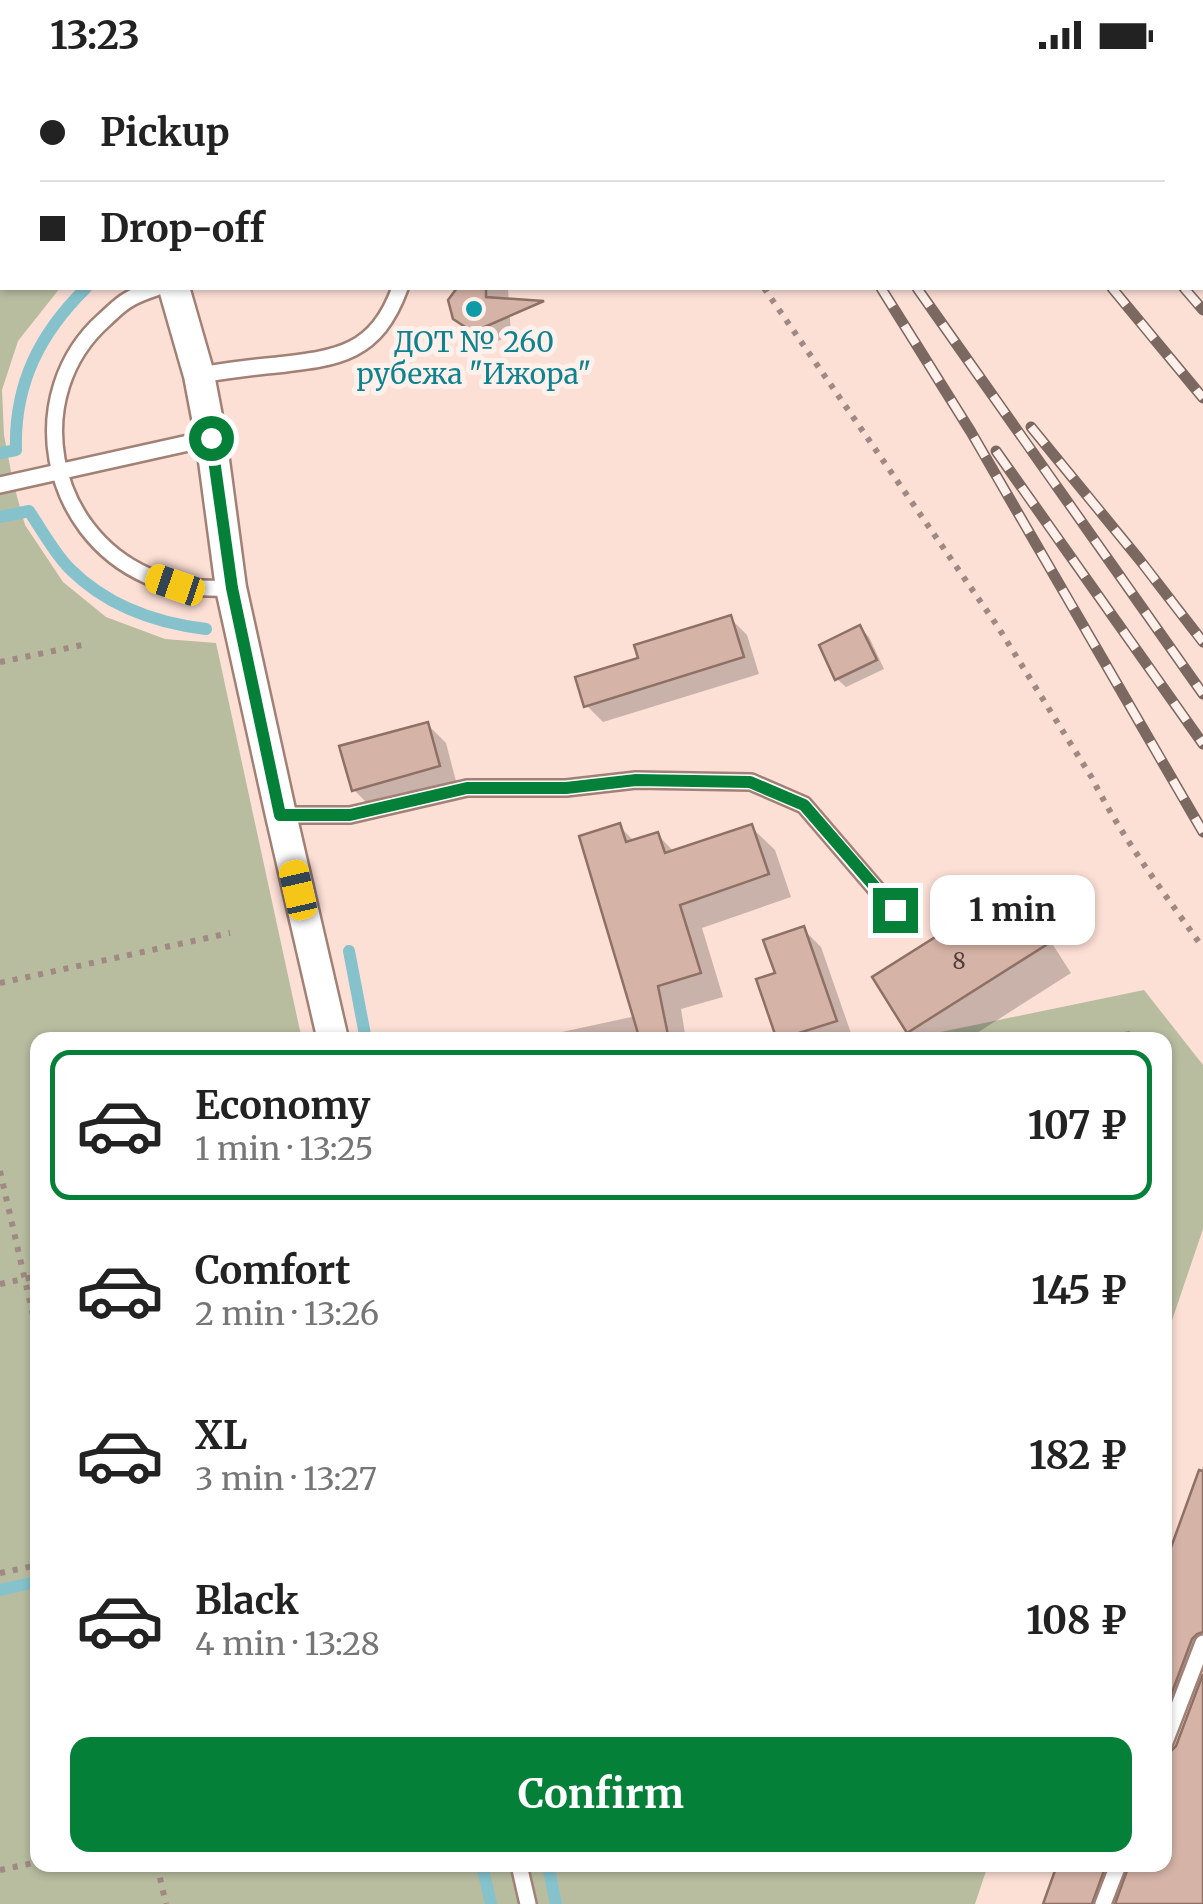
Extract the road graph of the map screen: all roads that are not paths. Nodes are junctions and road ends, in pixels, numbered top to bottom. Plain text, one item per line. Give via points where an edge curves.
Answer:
1 (151, 290) edge
2 (175, 290) edge
3 (399, 290) edge
4 (199, 375) junction
5 (211, 438) junction
6 (58, 472) junction
7 (0, 485) edge
8 (232, 588) junction
9 (280, 815) junction
10 (895, 910) dead end
11 (331, 1032) edge
12 (1203, 1644) edge
13 (1172, 1724) edge
14 (521, 1872) edge
15 (1115, 1872) edge
16 (528, 1904) edge
17 (1103, 1904) edge

1 - 6 lane via 126,300 90,333 64,375 54,423
2 - 4 street
3 - 4 lane via 381,326 353,350 319,361
4 - 5 street
5 - 6 lane
5 - 8 street
6 - 7 lane
6 - 8 lane via 82,523 123,562 175,585
8 - 9 street
9 - 10 lane via 350,815 467,788 750,782 804,805
9 - 11 street
12 - 13 lane
14 - 16 lane
15 - 17 lane

